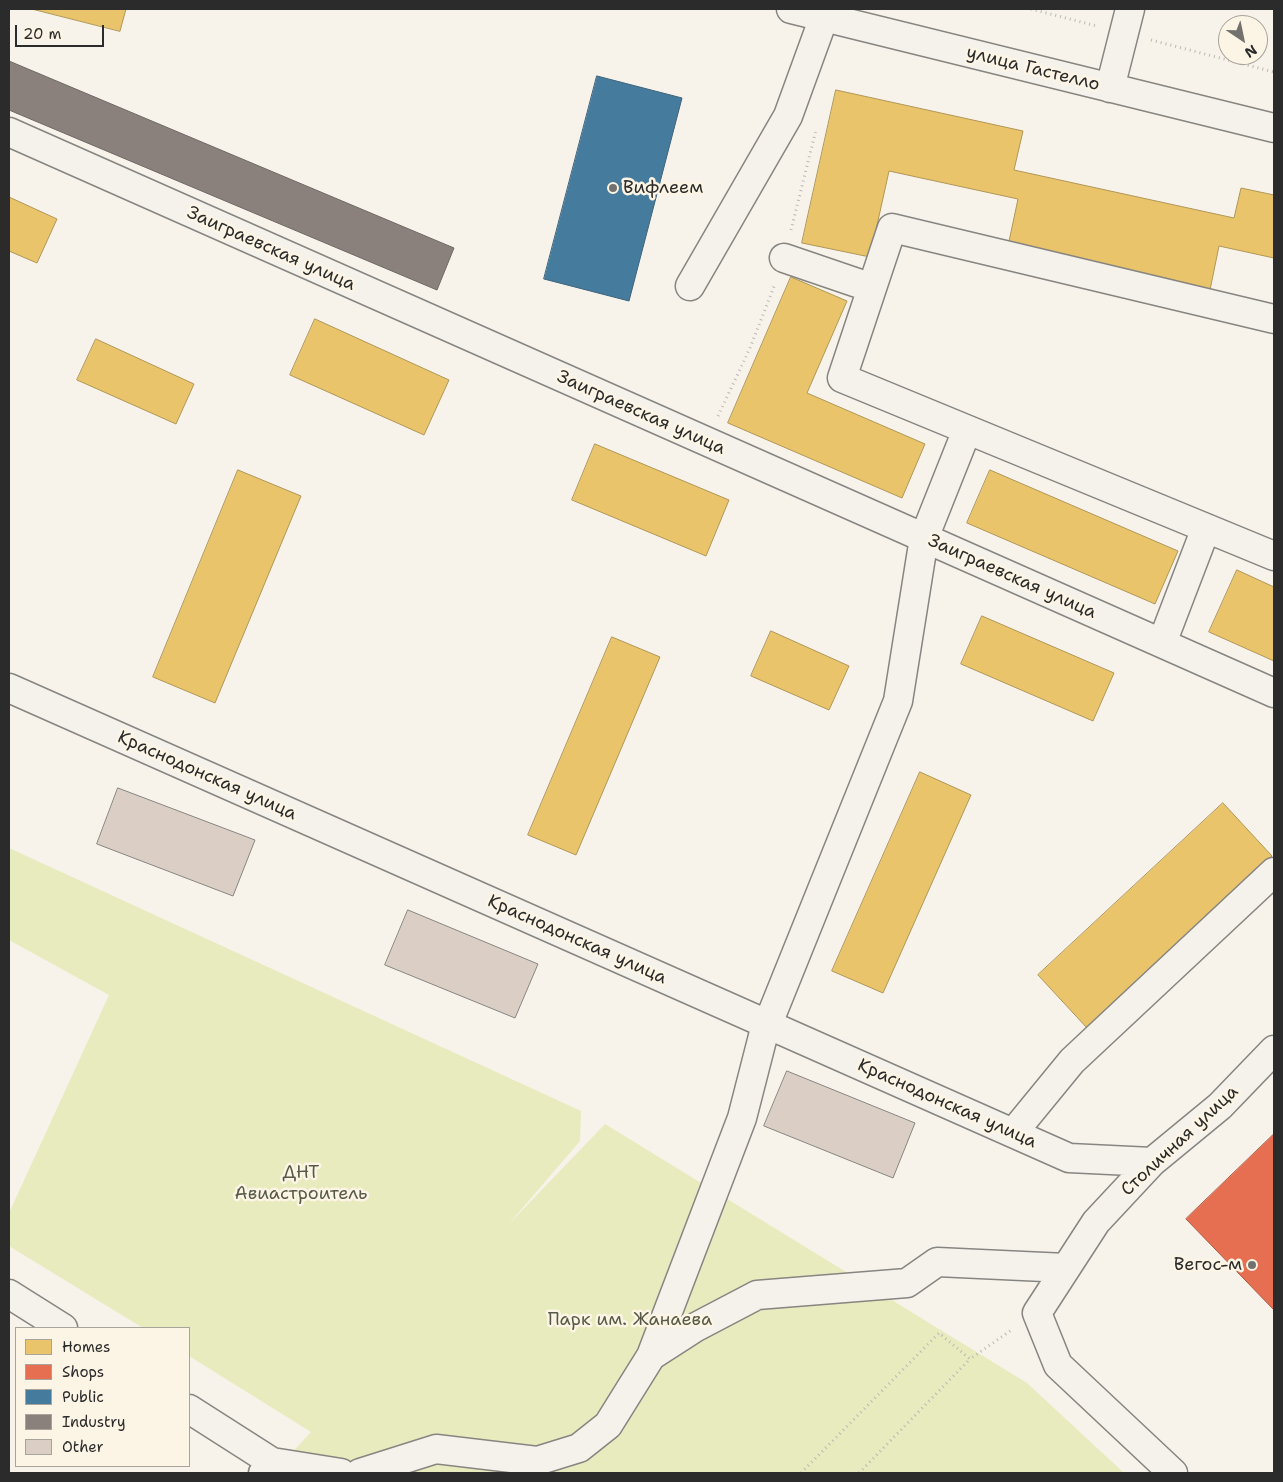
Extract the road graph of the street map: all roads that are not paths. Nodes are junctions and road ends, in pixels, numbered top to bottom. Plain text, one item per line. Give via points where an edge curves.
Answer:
1 (1130, 9) edge
2 (810, 12) edge
3 (1110, 88) junction
4 (1274, 128) edge
5 (9, 132) edge
6 (784, 258) road end
7 (690, 286) dead end
8 (872, 288) junction
9 (1274, 319) edge
10 (967, 430) junction
11 (1206, 528) junction
12 (924, 538) junction
13 (1274, 556) edge
14 (1162, 643) junction
15 (9, 688) edge
16 (1274, 693) edge
17 (1274, 872) edge
18 (768, 1025) junction
19 (1274, 1050) edge
20 (1013, 1133) junction
21 (1152, 1162) junction
22 (1066, 1268) junction
23 (9, 1294) edge
24 (61, 1327) edge
25 (651, 1356) junction
26 (190, 1410) edge
27 (267, 1468) edge
28 (341, 1473) edge
29 (360, 1473) edge
30 (1173, 1473) edge

1 - 3 street
2 - 3 street, улица Гастелло
2 - 7 street via 788,116
3 - 4 street, улица Гастелло
5 - 12 street, Заиграевская улица
6 - 8 street
8 - 9 street via 892,228
8 - 10 street via 842,378
10 - 11 street
10 - 12 street
11 - 13 street
11 - 14 street
12 - 14 street, Заиграевская улица
12 - 18 street via 898,701
14 - 16 street, Заиграевская улица
15 - 18 street, Краснодонская улица
17 - 20 street via 1072,1061
18 - 20 street, Краснодонская улица
18 - 25 street via 762,1036 742,1118
19 - 21 street, Столичная улица via 1220,1106
20 - 21 street, Краснодонская улица via 1068,1158
21 - 22 street, Столичная улица via 1096,1222
22 - 25 street via 937,1262 907,1283 757,1295 696,1327
22 - 30 street, Столичная улица via 1037,1313 1058,1365
23 - 24 street
25 - 29 street via 608,1425 579,1448 537,1461 436,1449
26 - 27 street
27 - 28 street

